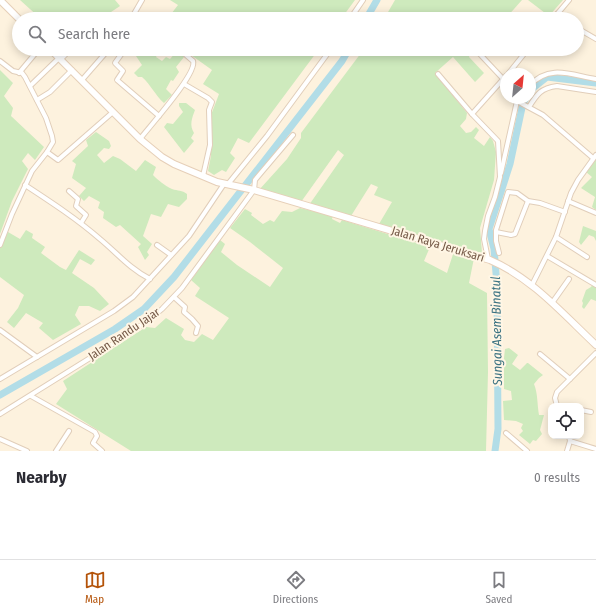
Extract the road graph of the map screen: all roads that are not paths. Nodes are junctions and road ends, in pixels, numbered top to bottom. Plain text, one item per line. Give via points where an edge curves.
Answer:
1 (0, 0) edge
2 (142, 0) edge
3 (363, 0) edge
4 (569, 0) edge
5 (12, 12) edge
6 (135, 12) edge
7 (355, 12) edge
8 (559, 12) edge
9 (584, 32) edge
10 (596, 39) edge
11 (33, 56) edge
12 (62, 56) edge
13 (103, 56) edge
14 (120, 56) edge
15 (187, 56) edge
16 (326, 56) edge
17 (482, 56) edge
18 (523, 56) edge
19 (60, 58) junction
20 (0, 61) edge
21 (514, 68) edge
22 (72, 70) junction
23 (500, 72) edge
24 (19, 73) junction
25 (438, 74) dead end
26 (596, 79) edge
27 (82, 80) junction
28 (536, 80) edge
29 (184, 84) junction
30 (500, 84) edge
31 (30, 86) junction
32 (596, 92) edge
33 (37, 100) junction
34 (517, 104) edge
35 (524, 104) edge
36 (529, 107) junction
37 (113, 112) junction
38 (472, 114) junction
39 (159, 116) junction
40 (293, 135) dead end
41 (140, 139) junction
42 (47, 152) junction
43 (595, 156) edge
44 (204, 176) junction
45 (500, 176) junction
46 (227, 184) junction
47 (25, 185) junction
48 (69, 190) dead end
49 (253, 190) junction
50 (528, 201) junction
51 (568, 201) junction
52 (565, 212) junction
53 (596, 213) edge
54 (81, 223) junction
55 (496, 232) junction
56 (556, 237) junction
57 (0, 245) edge
58 (157, 245) dead end
59 (499, 253) dead end
60 (171, 255) junction
61 (547, 256) junction
62 (587, 257) dead end
63 (489, 259) junction
64 (569, 279) dead end
65 (150, 280) junction
66 (532, 285) junction
67 (596, 285) edge
68 (175, 299) junction
69 (552, 303) junction
70 (0, 330) edge
71 (196, 333) dead end
72 (596, 345) edge
73 (540, 354) dead end
74 (596, 354) edge
75 (37, 357) junction
76 (0, 379) edge
77 (570, 379) junction
78 (31, 396) junction
79 (556, 403) edge
80 (584, 411) edge
81 (591, 412) dead end
82 (0, 414) edge
83 (69, 431) dead end
84 (506, 433) dead end
85 (0, 439) edge
86 (570, 439) edge
87 (572, 439) edge
88 (596, 449) edge
89 (27, 451) edge
90 (56, 451) edge
91 (102, 451) edge
92 (527, 451) edge
93 (567, 451) edge

1 - 5 street
2 - 6 street
3 - 7 street
4 - 8 street
9 - 10 street
11 - 24 street
12 - 19 street
13 - 27 street
14 - 39 street via 115,63 123,71 117,81
15 - 29 street via 194,62 194,66
16 - 46 street via 267,136
17 - 23 street
18 - 21 street
19 - 22 street, Jalan Raya Jeruksari
19 - 31 street
20 - 24 street via 13,72
22 - 27 street, Jalan Raya Jeruksari
22 - 33 street via 50,92
24 - 31 street via 24,75
25 - 38 street
26 - 28 street via 556,72 543,75
27 - 37 street, Jalan Raya Jeruksari
29 - 39 street
29 - 44 street via 212,102 209,110 210,145
30 - 38 street
31 - 33 street
32 - 36 street via 551,87 537,94
33 - 42 street via 52,136 53,142
34 - 45 street
35 - 36 street
36 - 43 street
37 - 41 street, Jalan Raya Jeruksari
37 - 42 street via 58,160
38 - 45 street via 498,141
39 - 41 street
40 - 49 street, Jalan Randu Jajar via 255,180
41 - 44 street, Jalan Raya Jeruksari via 174,164
42 - 47 street
43 - 51 street via 578,180
44 - 46 street, Jalan Raya Jeruksari
45 - 63 street via 485,231 484,239
46 - 49 street, Jalan Raya Jeruksari
46 - 60 street via 189,236
47 - 54 street
47 - 57 street
48 - 54 street via 78,199 76,206 86,215
49 - 63 street, Jalan Raya Jeruksari
49 - 68 street, Jalan Randu Jajar
50 - 52 street
50 - 55 street via 515,234
50 - 55 street via 508,192
51 - 52 street
51 - 53 street
52 - 56 street
54 - 65 street via 127,264
55 - 59 street
56 - 61 street
56 - 62 street
58 - 60 street
60 - 65 street
61 - 66 street
61 - 67 street
63 - 66 street, Jalan Raya Jeruksari
64 - 69 street
65 - 75 street via 114,311
66 - 69 street, Jalan Raya Jeruksari
68 - 71 street via 185,307 184,312 198,326
68 - 78 street, Jalan Randu Jajar via 150,319
69 - 72 street, Jalan Raya Jeruksari
70 - 75 street
73 - 77 street
74 - 77 street
75 - 76 street
77 - 79 street via 555,396
78 - 82 street, Jalan Randu Jajar
78 - 91 street via 95,432 97,436 93,443
80 - 81 street
83 - 90 street
84 - 92 street
85 - 89 street
86 - 93 street
87 - 88 street

